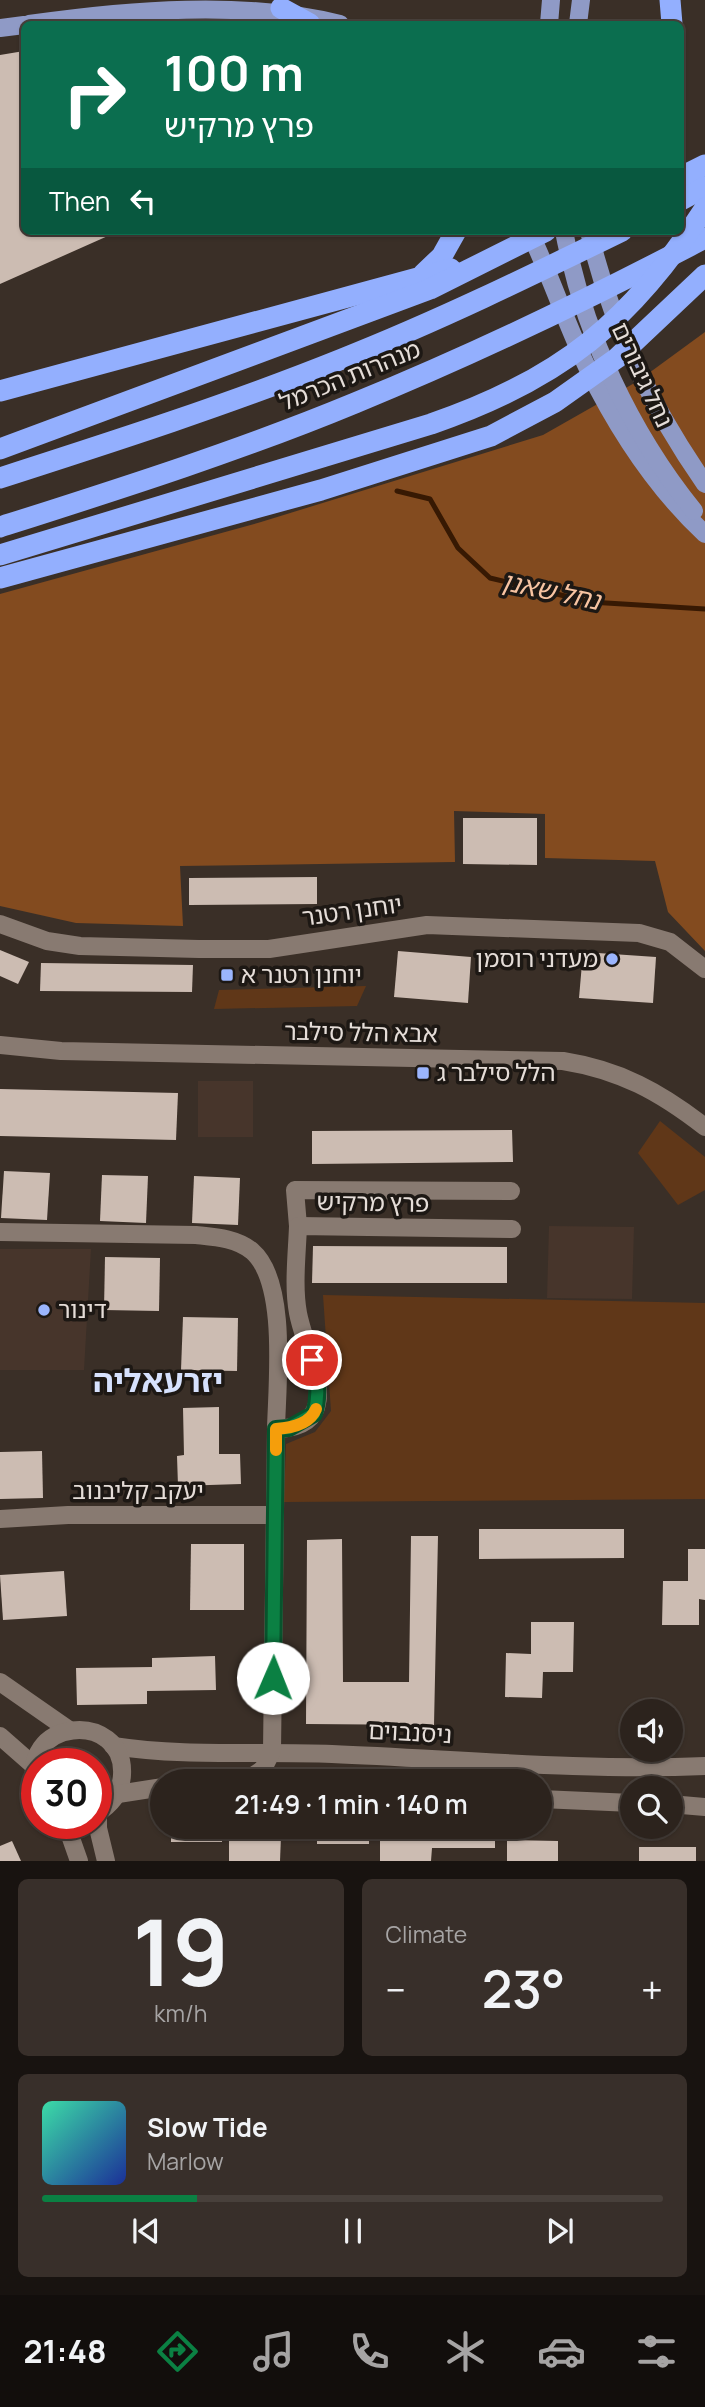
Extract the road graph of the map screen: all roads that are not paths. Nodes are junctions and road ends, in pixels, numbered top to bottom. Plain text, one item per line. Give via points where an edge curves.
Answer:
1 (551, 0) edge
2 (581, 0) edge
3 (670, 0) edge
4 (676, 0) edge
5 (281, 8) junction
6 (60, 21) edge
7 (305, 21) edge
8 (333, 21) edge
9 (549, 21) edge
10 (578, 21) edge
11 (673, 21) edge
12 (673, 21) edge
13 (21, 26) edge
14 (0, 28) edge
15 (705, 164) edge
16 (684, 175) edge
17 (705, 187) edge
18 (684, 198) edge
19 (705, 208) edge
20 (454, 235) edge
21 (531, 235) edge
22 (538, 235) edge
23 (550, 235) edge
24 (563, 235) edge
25 (590, 235) edge
26 (614, 235) edge
27 (705, 238) edge
28 (705, 275) edge
29 (304, 338) junction
30 (0, 391) edge
31 (0, 449) edge
32 (0, 478) edge
33 (705, 484) edge
34 (705, 525) edge
35 (0, 527) edge
36 (705, 534) edge
37 (0, 555) edge
38 (0, 578) edge
39 (0, 924) edge
40 (705, 969) edge
41 (0, 1045) edge
42 (705, 1127) edge
43 (511, 1191) dead end
44 (298, 1226) junction
45 (512, 1229) dead end
46 (0, 1232) edge
47 (276, 1429) junction
48 (275, 1515) junction
49 (0, 1519) edge
50 (0, 1682) edge
51 (69, 1730) junction
52 (0, 1736) edge
53 (113, 1746) junction
54 (43, 1748) edge
55 (272, 1751) junction
56 (21, 1754) edge
57 (705, 1755) edge
58 (705, 1766) edge
59 (671, 1768) junction
60 (264, 1769) edge
61 (150, 1789) edge
62 (118, 1794) junction
63 (552, 1799) edge
64 (112, 1800) edge
65 (620, 1802) edge
66 (683, 1805) edge
67 (705, 1807) edge
68 (71, 1839) edge
69 (100, 1839) edge
70 (79, 1861) edge
71 (106, 1861) edge

1 - 9 main road
2 - 10 main road
3 - 11 highway
4 - 12 highway
5 - 6 main road via 199,4
5 - 7 highway
5 - 8 main road
13 - 14 main road
15 - 16 highway
17 - 18 highway
19 - 37 highway via 658,275 605,331 521,387 419,428
20 - 29 highway via 431,268
21 - 36 main road via 588,369 619,424 676,506
22 - 29 highway via 430,289
23 - 30 highway via 454,268
24 - 34 main road, נחל גיבורים via 586,310 632,417
25 - 33 main road, נחל גיבורים via 638,374
26 - 32 highway, מנהרות הכרמל via 344,359 165,425
27 - 35 highway, מנהרות הכרמל via 481,349 354,404 180,469
28 - 38 highway via 617,358 555,402 491,436 321,490
29 - 31 highway
39 - 40 street, יוחנן רטנר via 47,941 80,946 199,949 269,949 427,925 639,933 670,942
41 - 42 street, אבא הלל סילבר via 61,1051 563,1061 633,1079
43 - 44 street via 295,1190
44 - 45 street, פרץ מרקיש
44 - 47 street, פרץ מרקיש via 297,1311 318,1383 318,1400 314,1414 302,1423
46 - 47 street via 228,1238 251,1250 266,1267 275,1295
47 - 48 street
48 - 49 street, יעקב קליבנוב
48 - 55 street
50 - 51 street
51 - 53 street, ניסנבוים via 93,1731
51 - 54 street
52 - 56 street
53 - 55 street, ניסנבוים via 147,1751
53 - 62 street via 122,1769
55 - 59 street, ניסנבוים
55 - 60 street
57 - 59 street
58 - 59 street, ניסנבוים
61 - 62 street
62 - 64 street
63 - 65 street
66 - 67 street
68 - 70 street
69 - 71 street

